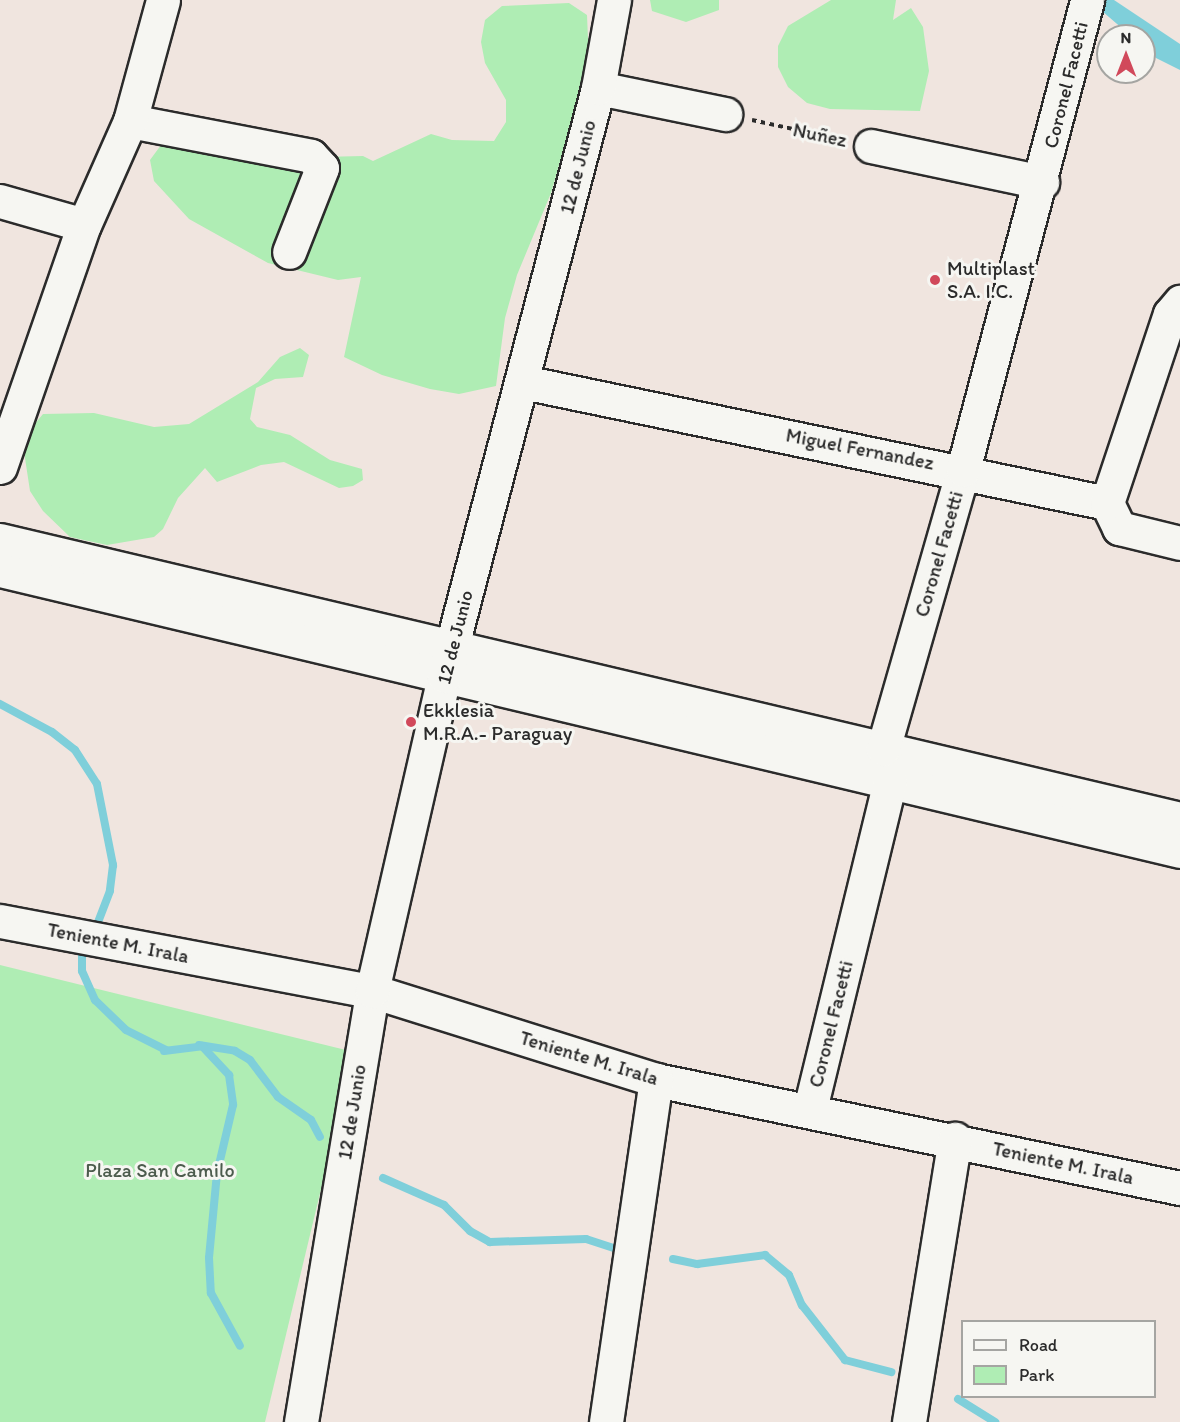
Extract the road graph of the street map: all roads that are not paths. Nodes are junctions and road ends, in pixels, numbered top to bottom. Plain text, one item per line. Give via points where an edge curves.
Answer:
1 (163, 0) edge
2 (614, 0) edge
3 (1087, 0) edge
4 (598, 88) junction
5 (725, 114) road end
6 (130, 122) junction
7 (871, 146) road end
8 (1042, 182) junction
9 (0, 201) edge
10 (84, 225) junction
11 (289, 252) dead end
12 (1180, 302) edge
13 (523, 382) junction
14 (0, 467) edge
15 (963, 470) junction
16 (1107, 503) junction
17 (0, 540) edge
18 (1180, 543) edge
19 (0, 570) edge
20 (448, 661) junction
21 (883, 749) junction
22 (890, 782) junction
23 (1180, 819) edge
24 (1180, 851) edge
25 (0, 921) edge
26 (372, 991) junction
27 (656, 1080) junction
28 (810, 1109) junction
29 (955, 1139) junction
30 (1180, 1188) edge
31 (301, 1422) edge
32 (606, 1422) edge
33 (909, 1422) edge

1 - 6 street
2 - 4 street, 12 de Junio
3 - 8 street, Coronel Facetti
4 - 5 street
4 - 13 street, 12 de Junio
6 - 10 street
6 - 11 street via 311,156 322,168
7 - 8 street, Nuñez
8 - 15 street, Coronel Facetti
9 - 10 street
10 - 14 street
12 - 16 street via 1170,314
13 - 15 street, Miguel Fernandez
13 - 20 street, 12 de Junio
15 - 16 street, Miguel Fernandez
15 - 21 street, Coronel Facetti
16 - 18 street via 1119,528
17 - 20 street
19 - 20 street
20 - 21 street
20 - 22 street
20 - 26 street, 12 de Junio
21 - 22 street, Coronel Facetti
21 - 23 street
22 - 24 street
22 - 28 street, Coronel Facetti
25 - 26 street, Teniente M. Irala
26 - 27 street, Teniente M. Irala
26 - 31 street, 12 de Junio
27 - 28 street, Teniente M. Irala
27 - 32 street
28 - 29 street, Teniente M. Irala
29 - 30 street, Teniente M. Irala
29 - 33 street

